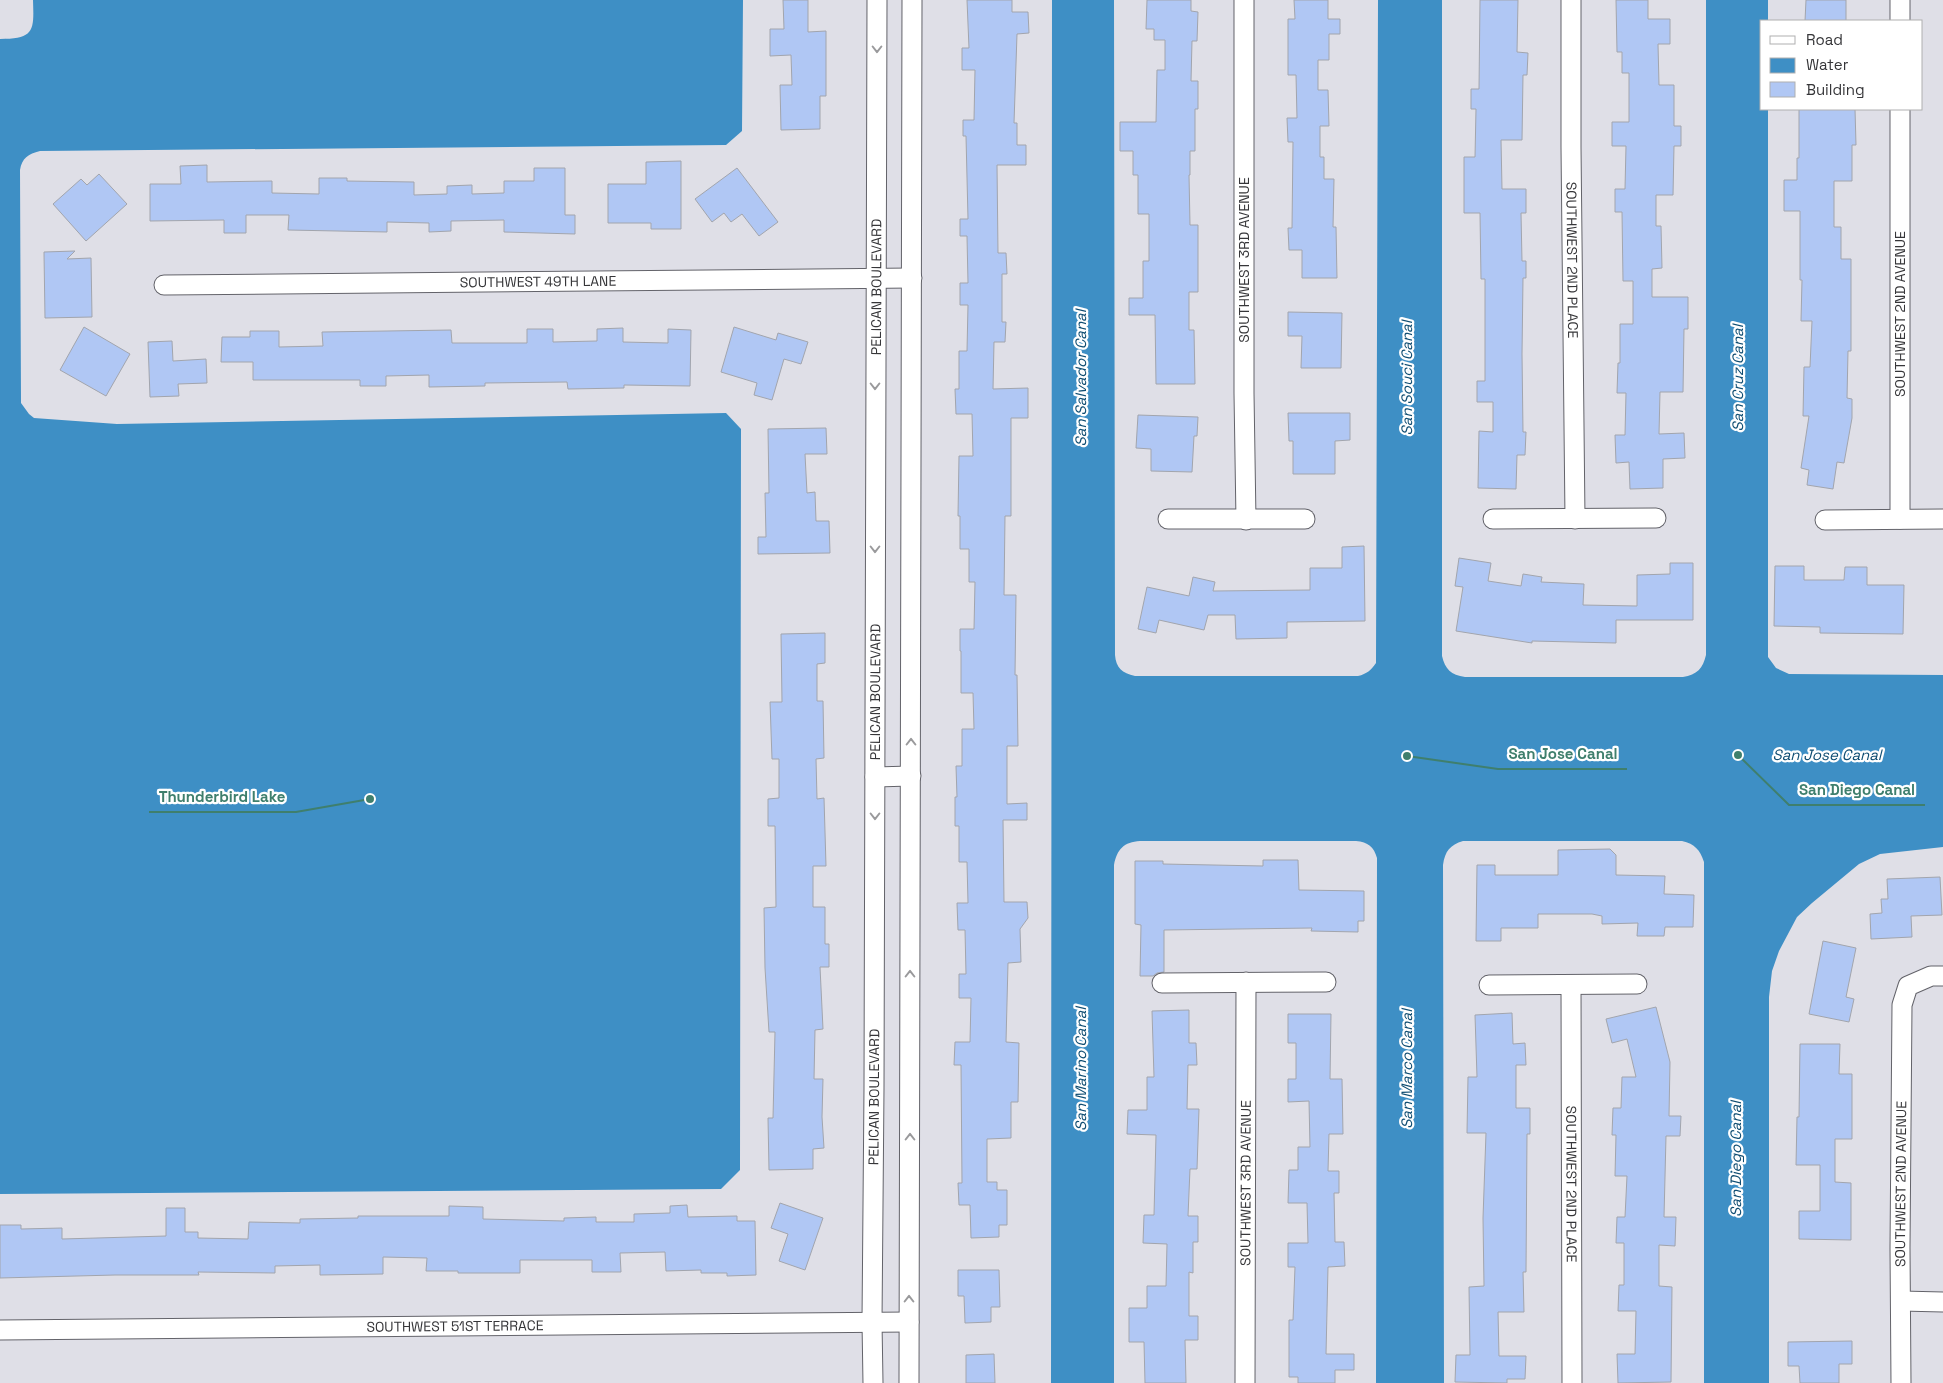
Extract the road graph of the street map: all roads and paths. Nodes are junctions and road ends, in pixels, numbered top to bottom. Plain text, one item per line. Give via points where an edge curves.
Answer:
1 (877, 0) edge
2 (912, 0) edge
3 (1244, 0) edge
4 (1572, 0) edge
5 (1900, 0) edge
6 (1900, 20) edge
7 (1900, 110) edge
8 (875, 278) junction
9 (912, 278) junction
10 (164, 285) dead end
11 (1656, 518) dead end
12 (1168, 519) dead end
13 (1305, 519) dead end
14 (1493, 519) dead end
15 (1575, 519) junction
16 (1900, 519) junction
17 (1943, 519) edge
18 (1246, 520) junction
19 (1825, 520) dead end
20 (911, 776) junction
21 (875, 777) junction
22 (1943, 976) edge
23 (1246, 982) junction
24 (1326, 982) dead end
25 (1162, 983) dead end
26 (1637, 984) dead end
27 (1489, 985) dead end
28 (1571, 985) junction
29 (1901, 1301) junction
30 (1943, 1302) edge
31 (872, 1322) junction
32 (909, 1322) junction
33 (0, 1330) edge
34 (873, 1383) edge
35 (909, 1383) edge
36 (1245, 1383) edge
37 (1572, 1383) edge
38 (1901, 1383) edge

1 -> 8 street, PELICAN BOULEVARD
2 - 9 street
3 - 18 street, SOUTHWEST 3RD AVENUE
4 - 15 street, SOUTHWEST 2ND PLACE
5 - 6 street
7 - 16 street, SOUTHWEST 2ND AVENUE
8 - 9 street, SOUTHWEST 49TH LANE
8 - 10 street, SOUTHWEST 49TH LANE
8 -> 21 street, PELICAN BOULEVARD
20 -> 9 street
11 - 15 street
12 - 18 street
13 - 18 street
14 - 15 street
16 - 17 street
16 - 19 street
20 - 21 street
32 -> 20 street
21 -> 31 street, PELICAN BOULEVARD
22 - 29 street, SOUTHWEST 2ND AVENUE via 1931,976 1908,986 1902,1005
23 - 24 street
23 - 25 street
23 - 36 street, SOUTHWEST 3RD AVENUE
26 - 28 street
27 - 28 street
28 - 37 street, SOUTHWEST 2ND PLACE
29 - 30 street
29 - 38 street, SOUTHWEST 2ND AVENUE
31 - 32 street, SOUTHWEST 51ST TERRACE
31 - 33 street, SOUTHWEST 51ST TERRACE
31 - 34 street, PELICAN BOULEVARD
32 - 35 street

